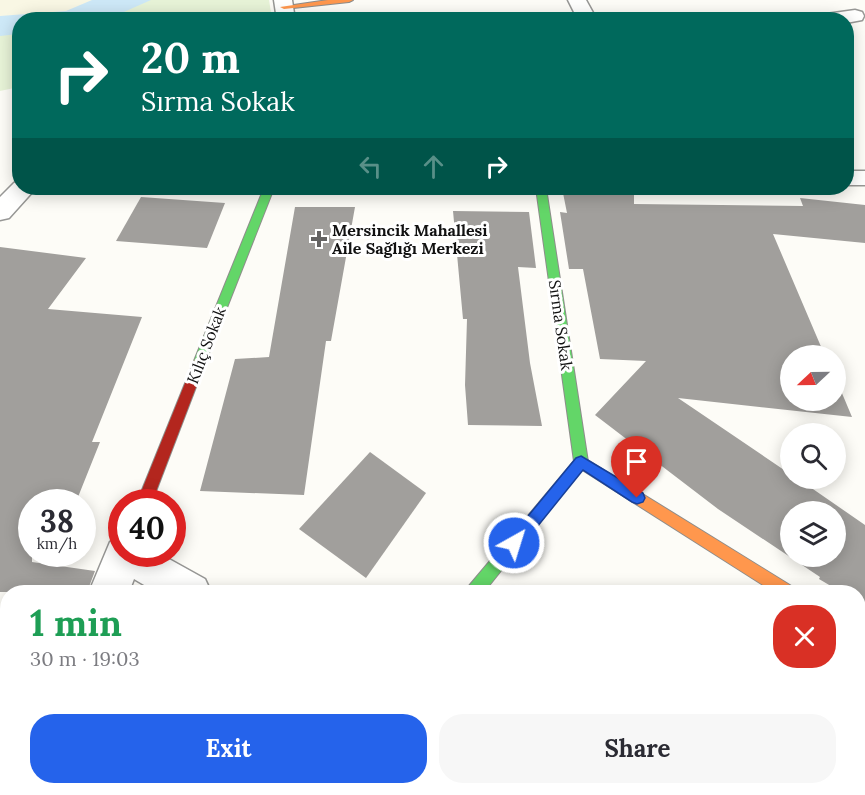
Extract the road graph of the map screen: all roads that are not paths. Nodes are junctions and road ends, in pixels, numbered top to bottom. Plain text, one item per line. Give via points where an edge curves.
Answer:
1 (349, 0) edge
2 (826, 0) edge
3 (284, 9) edge
4 (851, 12) edge
5 (16, 195) edge
6 (266, 195) edge
7 (542, 195) edge
8 (0, 212) edge
9 (581, 462) junction
10 (149, 489) edge
11 (120, 567) edge
12 (148, 567) edge
13 (112, 585) edge
14 (179, 585) edge
15 (480, 585) edge
16 (776, 585) edge

1 - 3 street
2 - 4 street
5 - 8 street
6 - 10 street, Kılıç Sokak
7 - 9 street, Sırma Sokak
9 - 15 street
9 - 16 street
11 - 13 street
12 - 14 street

